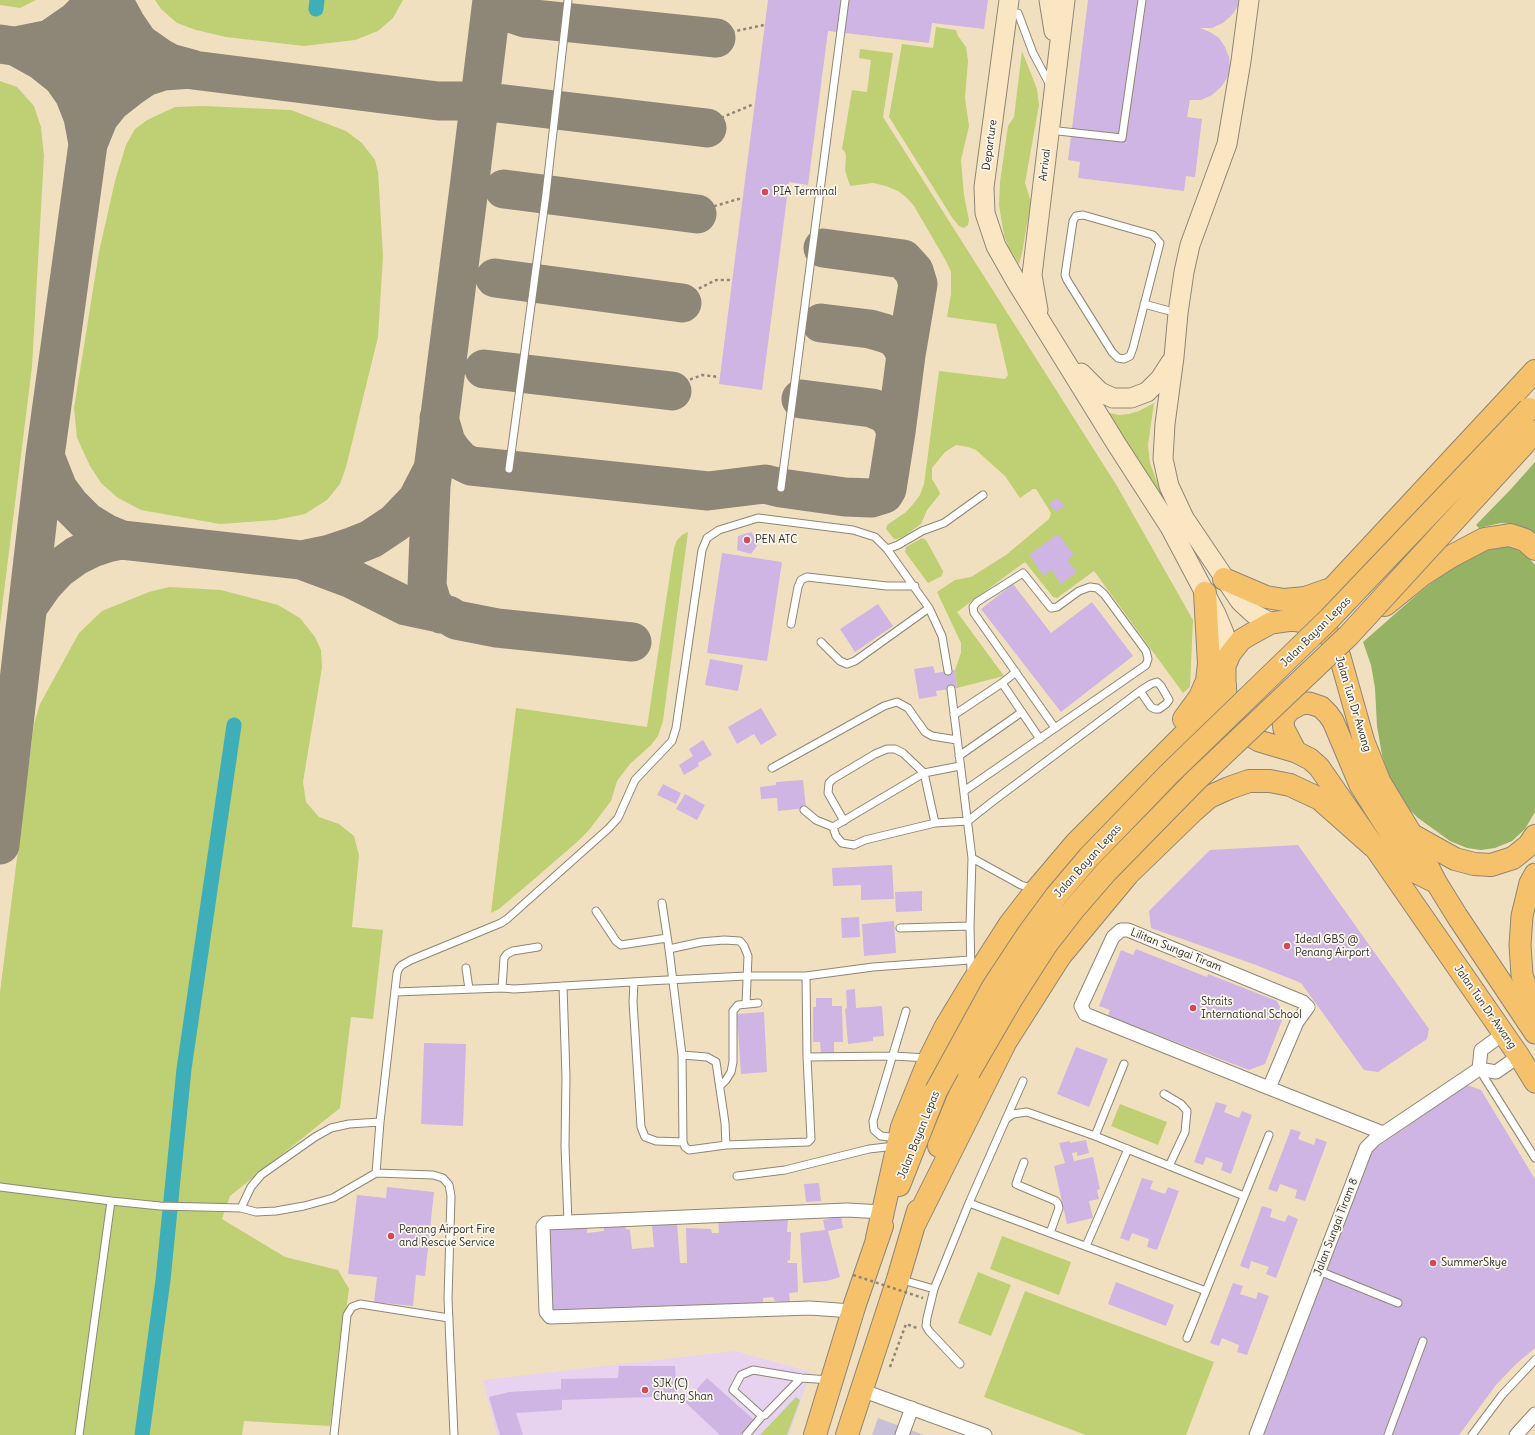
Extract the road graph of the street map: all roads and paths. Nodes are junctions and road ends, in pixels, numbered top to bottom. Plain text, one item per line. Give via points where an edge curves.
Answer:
1 (568, 0) edge
2 (845, 0) edge
3 (1049, 0) edge
4 (1064, 0) edge
5 (1142, 0) edge
6 (1249, 0) edge
7 (1013, 6) edge
8 (764, 25) dead end
9 (708, 37) dead end
10 (1058, 54) junction
11 (1053, 93) junction
12 (754, 104) dead end
13 (699, 127) dead end
14 (1049, 130) junction
15 (742, 198) dead end
16 (691, 213) dead end
17 (1024, 279) junction
18 (732, 280) dead end
19 (672, 302) dead end
20 (1144, 304) junction
21 (1178, 313) junction
22 (1058, 348) junction
23 (1174, 357) junction
24 (1535, 371) edge
25 (719, 377) dead end
26 (662, 390) dead end
27 (1532, 405) edge
28 (1535, 432) edge
29 (509, 469) dead end
30 (781, 488) dead end
31 (983, 495) dead end
32 (887, 549) junction
33 (1535, 549) edge
34 (1224, 579) junction
35 (915, 586) junction
36 (1332, 589) junction
37 (1205, 593) junction
38 (929, 608) junction
39 (1282, 621) junction
40 (791, 624) dead end
41 (1349, 635) junction
42 (821, 642) dead end
43 (1230, 654) junction
44 (948, 671) dead end
45 (1016, 672) junction
46 (1002, 682) junction
47 (1224, 686) junction
48 (951, 689) dead end
49 (1140, 691) dead end
50 (1022, 712) junction
51 (954, 715) junction
52 (1056, 728) junction
53 (1040, 739) junction
54 (957, 740) junction
55 (1296, 752) junction
56 (959, 756) junction
57 (960, 766) junction
58 (772, 768) dead end
59 (1150, 768) junction
60 (924, 773) junction
61 (964, 791) junction
62 (804, 810) dead end
63 (844, 821) junction
64 (968, 821) junction
65 (935, 823) junction
66 (833, 827) junction
67 (1412, 835) junction
68 (1535, 836) edge
69 (1373, 846) junction
70 (972, 858) junction
71 (1535, 874) edge
72 (1436, 882) junction
73 (1037, 889) junction
74 (662, 903) dead end
75 (596, 910) dead end
76 (970, 926) junction
77 (900, 928) dead end
78 (667, 938) junction
79 (538, 946) dead end
80 (669, 949) junction
81 (970, 960) junction
82 (466, 968) dead end
83 (746, 976) junction
84 (806, 976) junction
85 (672, 980) junction
86 (634, 982) junction
87 (971, 985) junction
88 (563, 986) junction
89 (502, 988) junction
90 (469, 989) junction
91 (395, 992) junction
92 (758, 1003) dead end
93 (746, 1004) junction
94 (906, 1011) dead end
95 (1535, 1013) edge
96 (1535, 1033) edge
97 (1503, 1034) junction
98 (682, 1055) junction
99 (893, 1056) junction
100 (1519, 1056) junction
101 (808, 1057) junction
102 (930, 1058) junction
103 (1124, 1064) dead end
104 (1479, 1069) junction
105 (1023, 1081) dead end
106 (1535, 1082) edge
107 (720, 1086) junction
108 (1269, 1088) junction
109 (1164, 1094) dead end
110 (1006, 1119) junction
111 (380, 1122) junction
112 (1384, 1133) junction
113 (1269, 1135) dead end
114 (1095, 1136) junction
115 (683, 1142) junction
116 (898, 1142) junction
117 (726, 1145) junction
118 (1128, 1149) junction
119 (1535, 1158) edge
120 (1024, 1162) dead end
121 (1170, 1166) junction
122 (376, 1174) junction
123 (738, 1176) dead end
124 (0, 1187) edge
125 (1244, 1196) junction
126 (111, 1201) junction
127 (969, 1203) junction
128 (241, 1208) junction
129 (883, 1212) junction
130 (568, 1222) junction
131 (914, 1225) junction
132 (1050, 1233) junction
133 (877, 1238) junction
134 (1086, 1246) junction
135 (1319, 1271) junction
136 (853, 1275) dead end
137 (898, 1279) junction
138 (934, 1289) junction
139 (1206, 1291) junction
140 (923, 1298) dead end
141 (1398, 1303) dead end
142 (852, 1311) junction
143 (449, 1318) junction
144 (913, 1327) dead end
145 (1187, 1338) dead end
146 (1423, 1341) dead end
147 (1535, 1360) edge
148 (960, 1364) dead end
149 (887, 1373) dead end
150 (801, 1378) junction
151 (831, 1380) junction
152 (861, 1390) junction
153 (912, 1408) junction
154 (1535, 1414) edge
155 (762, 1416) junction
156 (79, 1435) edge
157 (334, 1435) edge
158 (454, 1435) edge
159 (746, 1435) edge
160 (815, 1435) edge
161 (847, 1435) edge
162 (902, 1435) edge
163 (985, 1435) edge
164 (1256, 1435) edge
165 (1388, 1435) edge
166 (1472, 1435) edge
167 (1516, 1435) edge

1 - 29 lane via 546,194
2 - 30 lane
3 - 10 street, Arrival
4 - 10 street, Arrival
5 - 14 lane via 1122,138
6 - 21 street via 1228,144 1190,245
7 - 11 lane
7 - 17 street, Departure via 984,187 985,213 996,246
8 - 9 path
10 - 11 street, Arrival
11 - 14 street, Arrival
12 - 13 path
14 - 17 street, Arrival
15 - 16 path
17 - 22 street, Departure via 1039,318
18 - 19 path via 716,280
20 - 20 lane via 1160,244 1157,239 1146,233 1076,216 1073,221 1065,275 1118,358 1130,356
20 - 21 lane
21 - 23 street
22 - 23 street via 1100,392 1113,398 1131,398 1147,392 1160,380
22 - 37 street via 1170,527
23 - 34 street via 1163,459 1169,486 1184,518
24 - 36 highway
25 - 26 path via 702,374
27 - 133 highway, Jalan Bayan Lepas, bridge via 1329,619 1169,774 1089,857 1056,896 993,987 936,1091
28 - 41 highway, Jalan Bayan Lepas, bridge
31 - 32 lane via 944,523
32 - 35 lane
32 - 91 lane via 874,537 853,530 758,518 719,530 707,538 702,550 672,741 639,774 618,818 609,828 508,919 402,965 397,973
33 - 41 highway, bridge via 1525,540 1510,535 1484,539 1450,556 1422,575
34 - 36 highway via 1266,597 1284,600 1305,598
34 - 39 street via 1240,601 1254,614
35 - 38 lane
35 - 40 lane via 887,586 807,577 798,587
36 - 39 highway via 1308,612
37 - 43 street via 1224,633
37 - 59 highway via 1209,664 1207,681 1200,698
38 - 42 lane via 855,661 847,664 840,661
38 - 44 lane via 942,636
39 - 43 main road, Jalan Tun Dr Awang via 1241,640
39 - 67 main road, Jalan Tun Dr Awang via 1314,624 1329,635 1342,664 1364,742 1380,782
41 - 131 highway, Jalan Bayan Lepas, bridge via 1195,781 1097,882 1046,945 969,1072 932,1164
43 - 47 main road, Jalan Tun Dr Awang via 1225,666
45 - 46 lane
45 - 52 lane
45 - 52 lane via 972,608 977,602 1022,573 1051,608 1079,591 1090,587 1098,588 1146,651 1146,665
46 - 50 lane
46 - 51 lane
47 - 55 main road, Jalan Tun Dr Awang via 1229,713 1239,726 1259,741
47 - 59 highway via 1210,710
48 - 51 lane
49 - 64 lane
50 - 53 lane
50 - 56 lane
51 - 54 lane
52 - 53 lane
53 - 61 lane
54 - 56 lane
54 - 58 lane via 932,736 925,732 908,708 897,702 884,706
55 - 69 main road, Jalan Tun Dr Awang via 1310,759 1318,767
55 - 72 main road via 1284,729 1285,716 1301,704 1309,703 1321,707 1333,721 1360,784 1409,863 1417,872
56 - 57 lane
57 - 60 lane
57 - 61 lane
59 - 73 highway via 1076,843
60 - 63 lane
60 - 63 lane via 903,753 887,749 833,779 828,793
60 - 65 lane
61 - 64 lane
62 - 66 lane via 816,820
63 - 66 lane
64 - 65 lane
64 - 70 lane
65 - 66 lane via 854,845 842,843
67 - 68 highway via 1455,859 1474,864 1491,864 1513,858 1529,845
67 - 72 main road, Jalan Tun Dr Awang
69 - 97 main road, Jalan Tun Dr Awang
69 - 131 highway via 1320,799 1290,786 1270,781 1249,781 1209,797 1128,874 1060,956 1006,1041
70 - 73 lane via 1022,885
70 - 76 lane
71 - 95 main road via 1530,883 1522,916 1520,945 1522,974
72 - 96 main road, Jalan Tun Dr Awang
73 - 87 highway via 1010,924
74 - 78 lane
75 - 78 lane via 621,945
76 - 77 lane
76 - 81 lane
78 - 80 lane
79 - 89 lane via 507,954 504,958
80 - 83 lane via 700,942 740,941 748,956
80 - 85 lane
81 - 84 lane via 873,967
81 - 87 lane
82 - 90 lane
83 - 84 lane
83 - 85 lane
83 - 93 lane
84 - 101 lane
85 - 86 lane
85 - 98 lane
86 - 88 lane
86 - 115 lane via 641,1127 645,1137 656,1141
87 - 102 highway
88 - 89 lane
88 - 130 lane
89 - 90 lane
90 - 91 lane
91 - 111 lane
92 - 93 lane
93 - 107 lane via 738,1005 733,1012 733,1062 731,1072
94 - 99 lane
97 - 100 main road, Jalan Tun Dr Awang
97 - 104 street via 1481,1050
98 - 107 lane via 707,1057 716,1062
98 - 115 lane
99 - 101 lane
99 - 102 lane
99 - 116 lane via 873,1127 881,1136
100 - 104 street via 1496,1072
100 - 106 main road, Jalan Tun Dr Awang
101 - 117 lane via 811,1139 808,1142
102 - 116 highway
103 - 114 lane
104 - 112 street, Jalan Sungai Tiram 8
104 - 119 lane
105 - 110 lane
107 - 117 lane
108 - 108 street, Lilitan Sungai Tiram via 1297,1022 1308,1007 1303,1002 1128,930 1121,930 1113,937 1081,1006 1085,1014
108 - 112 street, Lilitan Sungai Tiram
109 - 121 lane via 1181,1104 1187,1111 1184,1132
110 - 114 lane via 1013,1114 1027,1112
110 - 127 lane
111 - 122 lane
111 - 128 lane via 331,1128 314,1137 261,1175 251,1187
112 - 135 street, Jalan Sungai Tiram 8 via 1366,1148
113 - 125 lane
114 - 118 lane
115 - 117 lane via 689,1150
116 - 123 lane via 785,1170
116 - 129 highway
118 - 121 lane
118 - 134 lane
120 - 132 lane via 1016,1184 1058,1204 1059,1208
121 - 125 lane
122 - 128 lane via 333,1198 304,1206 256,1212
122 - 143 lane via 433,1175 443,1178 449,1185
124 - 126 lane
125 - 139 lane
126 - 128 lane via 160,1206
126 - 156 lane
127 - 132 lane
127 - 138 lane
129 - 130 street via 847,1210
129 - 133 highway
130 - 142 street via 546,1223 543,1226 546,1312 550,1317 810,1308
131 - 137 highway, Jalan Bayan Lepas
132 - 134 lane
133 - 142 highway, Jalan Bayan Lepas
134 - 139 lane
135 - 141 lane
135 - 164 street, Jalan Sungai Tiram 8
136 - 140 path, bridge
137 - 138 lane
137 - 152 highway, Jalan Bayan Lepas
138 - 148 lane via 926,1326
139 - 145 lane
142 - 151 highway, Jalan Bayan Lepas
143 - 157 lane via 360,1304 352,1307 347,1315
143 - 158 lane
144 - 149 path via 906,1324
146 - 165 lane
147 - 166 lane via 1502,1395
150 - 151 lane
150 - 155 lane
150 - 155 lane via 753,1370 741,1375 733,1390
151 - 160 highway, Jalan Bayan Lepas
152 - 153 street
152 - 161 highway, Jalan Bayan Lepas
153 - 162 street
153 - 163 street
154 - 167 street
155 - 159 lane

